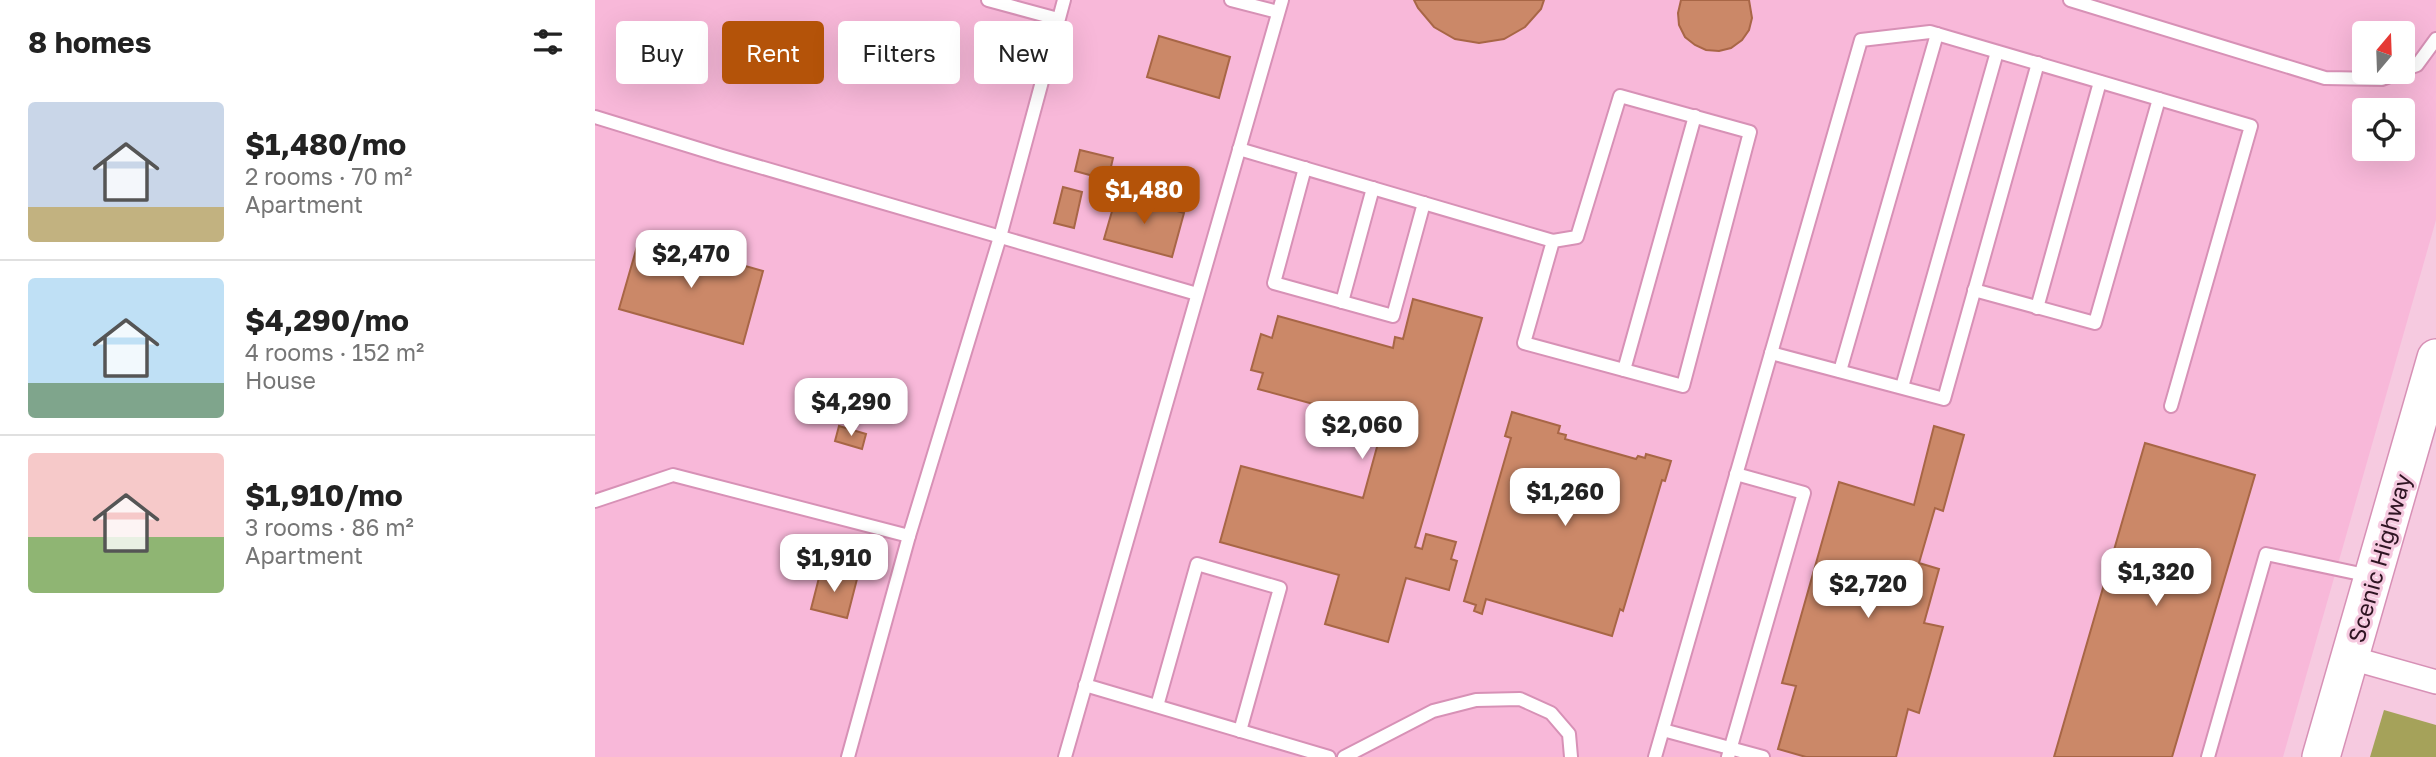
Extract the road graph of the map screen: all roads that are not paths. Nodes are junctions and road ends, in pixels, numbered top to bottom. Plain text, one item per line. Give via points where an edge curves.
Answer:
1 (988, 0) edge
2 (1064, 0) edge
3 (1231, 0) edge
4 (2070, 0) edge
5 (1280, 6) edge
6 (1059, 19) junction
7 (1937, 34) junction
8 (2436, 38) edge
9 (1997, 52) junction
10 (2038, 63) junction
11 (2415, 66) edge
12 (2352, 78) edge
13 (2100, 82) junction
14 (2159, 99) junction
15 (1695, 116) junction
16 (595, 117) edge
17 (1239, 149) junction
18 (1305, 168) junction
19 (1373, 188) junction
20 (1424, 203) junction
21 (1000, 237) junction
22 (1553, 242) junction
23 (1974, 290) junction
24 (1197, 294) junction
25 (1342, 302) junction
26 (2037, 308) junction
27 (1771, 353) junction
28 (2436, 358) edge
29 (1624, 370) junction
30 (1840, 371) junction
31 (1902, 387) junction
32 (2171, 406) dead end
33 (1736, 474) junction
34 (595, 501) edge
35 (908, 537) junction
36 (2373, 577) junction
37 (2351, 658) junction
38 (2436, 682) edge
39 (1085, 685) junction
40 (1157, 706) junction
41 (1663, 730) junction
42 (1240, 731) junction
43 (1729, 753) edge
44 (848, 757) edge
45 (1065, 757) edge
46 (1329, 757) edge
47 (1344, 757) edge
48 (1570, 757) edge
49 (1655, 757) edge
50 (1763, 757) edge
51 (2208, 757) edge
52 (2321, 757) edge

1 - 6 lane
2 - 6 lane
3 - 5 lane
4 - 12 lane via 2325,78
5 - 17 lane
6 - 21 lane
7 - 9 lane
7 - 27 lane via 1861,40
7 - 30 lane
8 - 11 lane
9 - 10 lane
9 - 31 lane
10 - 13 lane
10 - 23 lane
13 - 14 lane
13 - 26 lane
14 - 26 lane via 2095,323
14 - 32 lane via 2251,126
15 - 22 lane via 1621,96 1577,237
15 - 29 lane
15 - 29 lane via 1750,132 1683,386
16 - 21 lane
17 - 18 lane
17 - 24 lane
18 - 19 lane
18 - 25 lane via 1274,283
19 - 20 lane
19 - 25 lane
20 - 22 lane
20 - 25 lane via 1393,316
21 - 24 lane
21 - 35 lane
22 - 29 lane via 1524,343
23 - 26 lane
23 - 31 lane via 1944,399
24 - 39 lane
27 - 30 lane
27 - 33 lane
28 - 36 main road, Scenic Highway
30 - 31 lane
33 - 41 lane
33 - 43 lane via 1804,494
34 - 35 lane via 673,475
35 - 44 lane
36 - 37 main road, Scenic Highway
36 - 51 lane via 2266,554
37 - 38 street
37 - 52 main road, Scenic Highway
39 - 40 lane
39 - 45 lane
40 - 42 lane
40 - 42 lane via 1197,564 1280,588
41 - 43 lane
41 - 49 lane
42 - 46 lane
43 - 50 lane
47 - 48 lane via 1433,711 1476,700 1520,699 1551,713 1569,734

